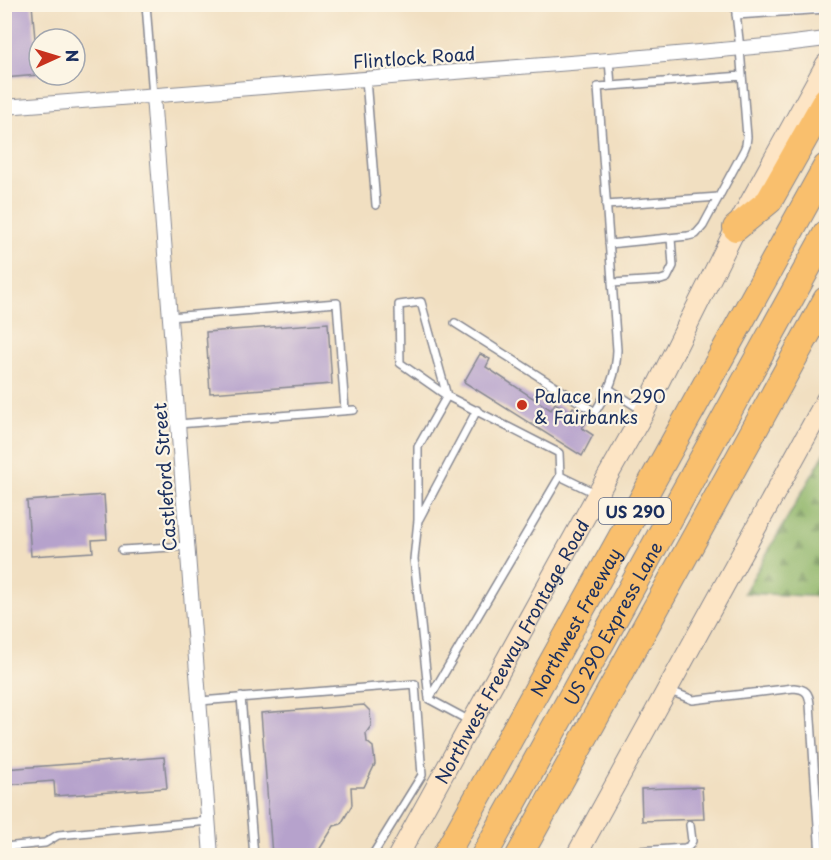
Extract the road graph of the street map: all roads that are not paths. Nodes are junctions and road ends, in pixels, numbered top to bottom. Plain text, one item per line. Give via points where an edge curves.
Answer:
1 (146, 4) edge
2 (735, 4) edge
3 (826, 9) edge
4 (736, 15) junction
5 (826, 39) edge
6 (740, 49) junction
7 (609, 60) junction
8 (826, 64) edge
9 (742, 76) junction
10 (366, 79) junction
11 (611, 86) junction
12 (153, 96) junction
13 (826, 100) edge
14 (4, 107) edge
15 (826, 167) edge
16 (719, 197) junction
17 (376, 205) dead end
18 (606, 205) junction
19 (736, 228) junction
20 (826, 234) edge
21 (671, 238) junction
22 (609, 244) junction
23 (612, 283) junction
24 (826, 300) edge
25 (170, 317) junction
26 (455, 323) dead end
27 (609, 389) junction
28 (447, 396) junction
29 (826, 400) edge
30 (354, 410) dead end
31 (477, 410) junction
32 (345, 411) junction
33 (644, 412) junction
34 (178, 424) junction
35 (560, 477) junction
36 (597, 495) junction
37 (418, 520) junction
38 (188, 546) junction
39 (122, 550) dead end
40 (667, 690) junction
41 (241, 697) junction
42 (429, 699) junction
43 (200, 701) junction
44 (472, 722) junction
45 (423, 775) junction
46 (433, 792) junction
47 (209, 821) junction
48 (690, 825) dead end
49 (4, 846) edge
50 (211, 855) edge
51 (254, 855) edge
52 (372, 855) edge
53 (398, 855) edge
54 (445, 855) edge
55 (484, 855) edge
56 (519, 855) edge
57 (576, 855) edge
58 (820, 855) edge

1 - 12 lane
2 - 4 lane
3 - 4 lane
4 - 6 lane
5 - 6 street, Flintlock Road
6 - 7 street, Flintlock Road
6 - 9 lane
7 - 10 street, Flintlock Road
7 - 11 lane
8 - 19 main road, Northwest Freeway Frontage Road
9 - 11 lane
9 - 16 lane via 746,145
10 - 12 street, Flintlock Road
10 - 17 lane
11 - 18 lane via 598,87
12 - 14 street, Flintlock Road
12 - 25 street, Castleford Street
13 - 19 highway via 769,201
15 - 54 highway, Northwest Freeway / US 290
16 - 18 lane
16 - 21 lane via 696,234
18 - 22 lane
19 - 33 main road, Northwest Freeway Frontage Road
20 - 55 highway, US 290 Express Lane
21 - 22 lane
21 - 23 lane via 673,266 667,278
22 - 23 lane
23 - 27 lane via 617,350
24 - 56 highway
25 - 32 lane via 337,303
25 - 34 street, Castleford Street
26 - 27 lane via 595,412
27 - 33 lane
28 - 28 lane via 421,302 399,305 400,363
28 - 31 lane
28 - 37 lane via 418,447
29 - 40 main road
30 - 32 lane
31 - 35 lane via 559,453
31 - 37 lane
32 - 34 lane
33 - 36 main road, Northwest Freeway Frontage Road
34 - 38 street, Castleford Street
35 - 36 lane
35 - 42 lane
36 - 44 main road, Northwest Freeway Frontage Road
37 - 42 lane via 414,559
38 - 39 lane
38 - 43 street, Castleford Street
40 - 57 main road
40 - 58 lane via 693,700 794,688 805,691 810,704
41 - 43 lane
41 - 45 lane via 415,684
41 - 51 lane
42 - 44 lane
43 - 47 street, Castleford Street
44 - 46 main road, Northwest Freeway Frontage Road
45 - 46 lane
45 - 52 lane
46 - 53 main road, Northwest Freeway Frontage Road
47 - 49 lane via 58,835 45,843
47 - 50 street, Castleford Street
48 - 57 lane via 692,841 685,848

